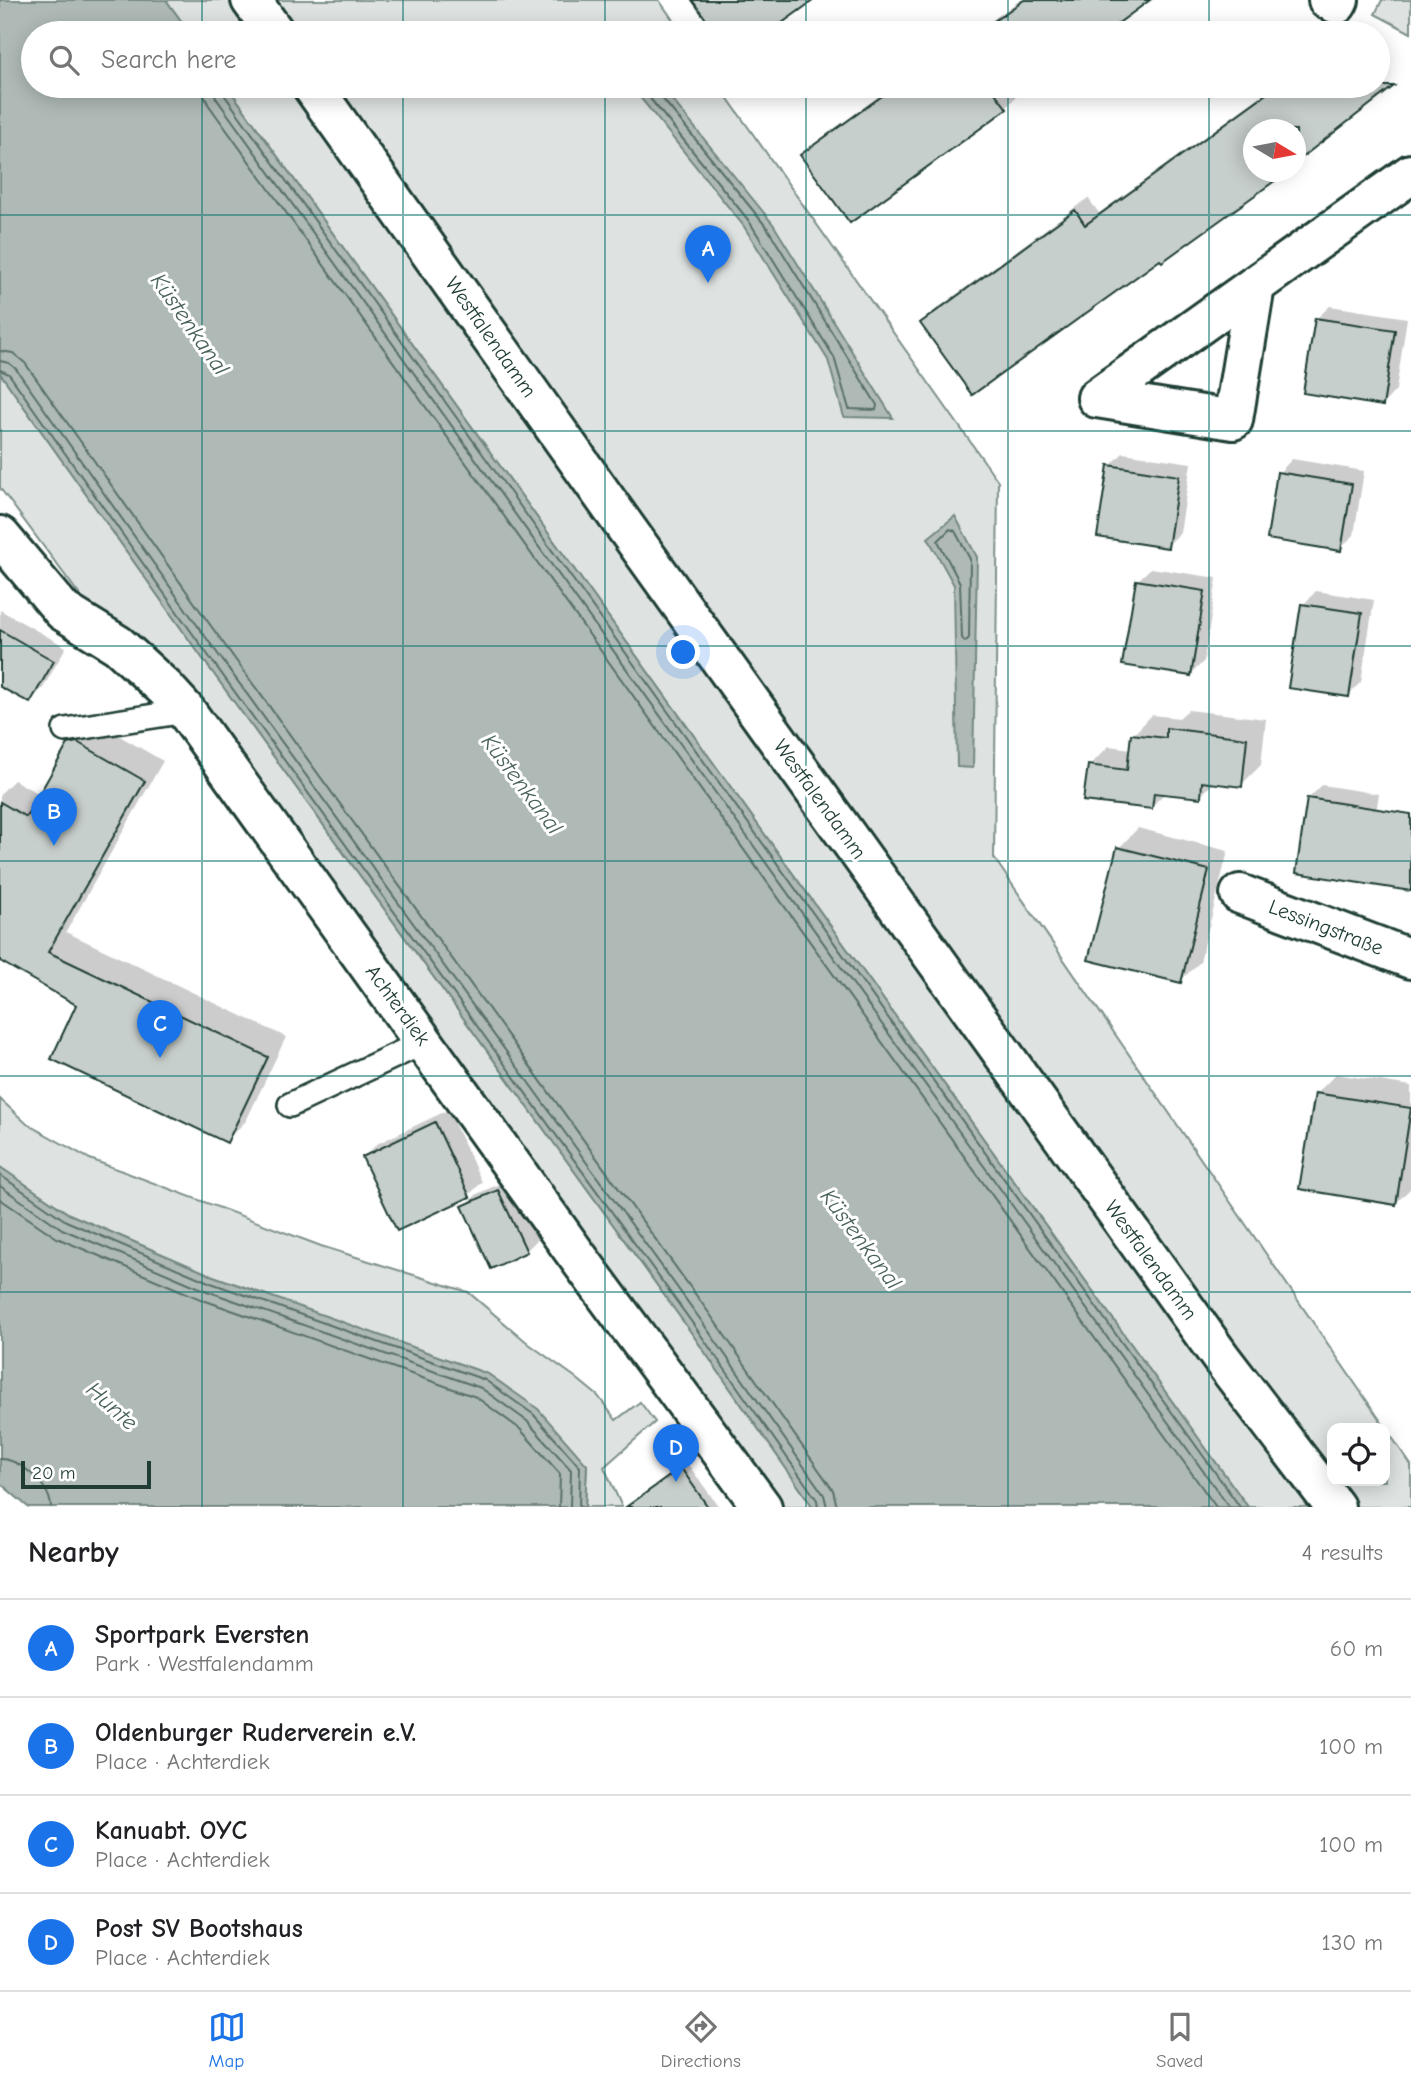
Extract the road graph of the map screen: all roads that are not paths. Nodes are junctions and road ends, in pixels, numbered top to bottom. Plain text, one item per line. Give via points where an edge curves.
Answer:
1 (251, 0) edge
2 (1328, 0) edge
3 (1339, 0) edge
4 (266, 21) edge
5 (321, 98) edge
6 (1411, 174) edge
7 (1255, 286) dead end
8 (0, 536) edge
9 (186, 711) junction
10 (65, 730) dead end
11 (1240, 894) dead end
12 (1411, 959) edge
13 (424, 1042) junction
14 (290, 1105) dead end
15 (762, 1507) edge
16 (1335, 1507) edge

1 - 4 street
2 - 3 street via 1336,4
5 - 16 street, Westfalendamm via 1221,1358
6 - 7 street
8 - 9 street, Achterdiek via 63,611 118,645
9 - 10 lane
9 - 13 street, Achterdiek
11 - 12 street, Lessingstraße
13 - 14 lane
13 - 15 street, Achterdiek

